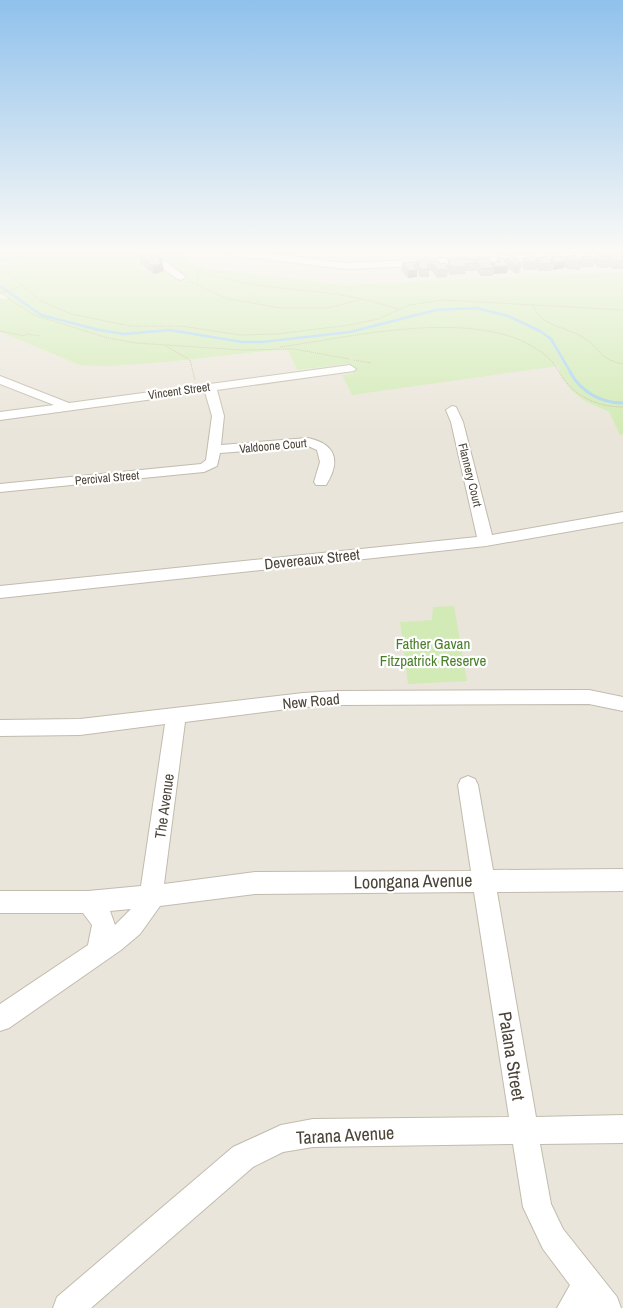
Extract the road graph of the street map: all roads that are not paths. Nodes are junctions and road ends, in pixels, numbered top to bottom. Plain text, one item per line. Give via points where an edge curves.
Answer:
1 (350, 369) dead end
2 (0, 380) edge
3 (203, 386) junction
4 (26, 396) junction
5 (90, 403) junction
6 (452, 410) dead end
7 (4, 415) edge
8 (213, 457) junction
9 (321, 482) dead end
10 (0, 488) edge
11 (623, 517) edge
12 (486, 541) junction
13 (0, 592) edge
14 (623, 704) edge
15 (176, 716) junction
16 (0, 728) edge
17 (468, 785) dead end
18 (484, 880) junction
19 (623, 880) edge
20 (0, 902) edge
21 (88, 902) junction
22 (149, 902) junction
23 (97, 952) junction
24 (0, 1019) edge
25 (623, 1129) edge
26 (524, 1130) junction
27 (589, 1300) edge
28 (68, 1308) edge

1 - 3 street, Vincent Street
2 - 4 street
3 - 5 street, Vincent Street
3 - 8 street via 218,416
4 - 5 street via 63,403
4 - 7 street, Vincent Street via 19,410
5 - 7 street, Vincent Street
6 - 12 street, Flannery Court
8 - 9 street, Valdoone Court via 308,442 320,444 325,450 327,464
8 - 10 street, Percival Street via 198,470
11 - 12 street, Devereaux Street
12 - 13 street, Devereaux Street
14 - 15 street, New Road via 589,697 338,698
15 - 16 street, New Road via 80,726
15 - 22 street, The Avenue
17 - 18 street, Palana Street
18 - 19 street, Loongana Avenue
18 - 22 street, Loongana Avenue via 255,882 203,891 175,902
18 - 26 street, Palana Street
20 - 21 street, Loongana Avenue
21 - 22 street, Loongana Avenue via 118,909
21 - 23 street via 102,915 104,925
22 - 23 street via 132,926
23 - 24 street
25 - 26 street, Tarana Avenue
26 - 27 street, Palana Street via 537,1207
26 - 28 street, Tarana Avenue via 313,1133 281,1139 243,1157

